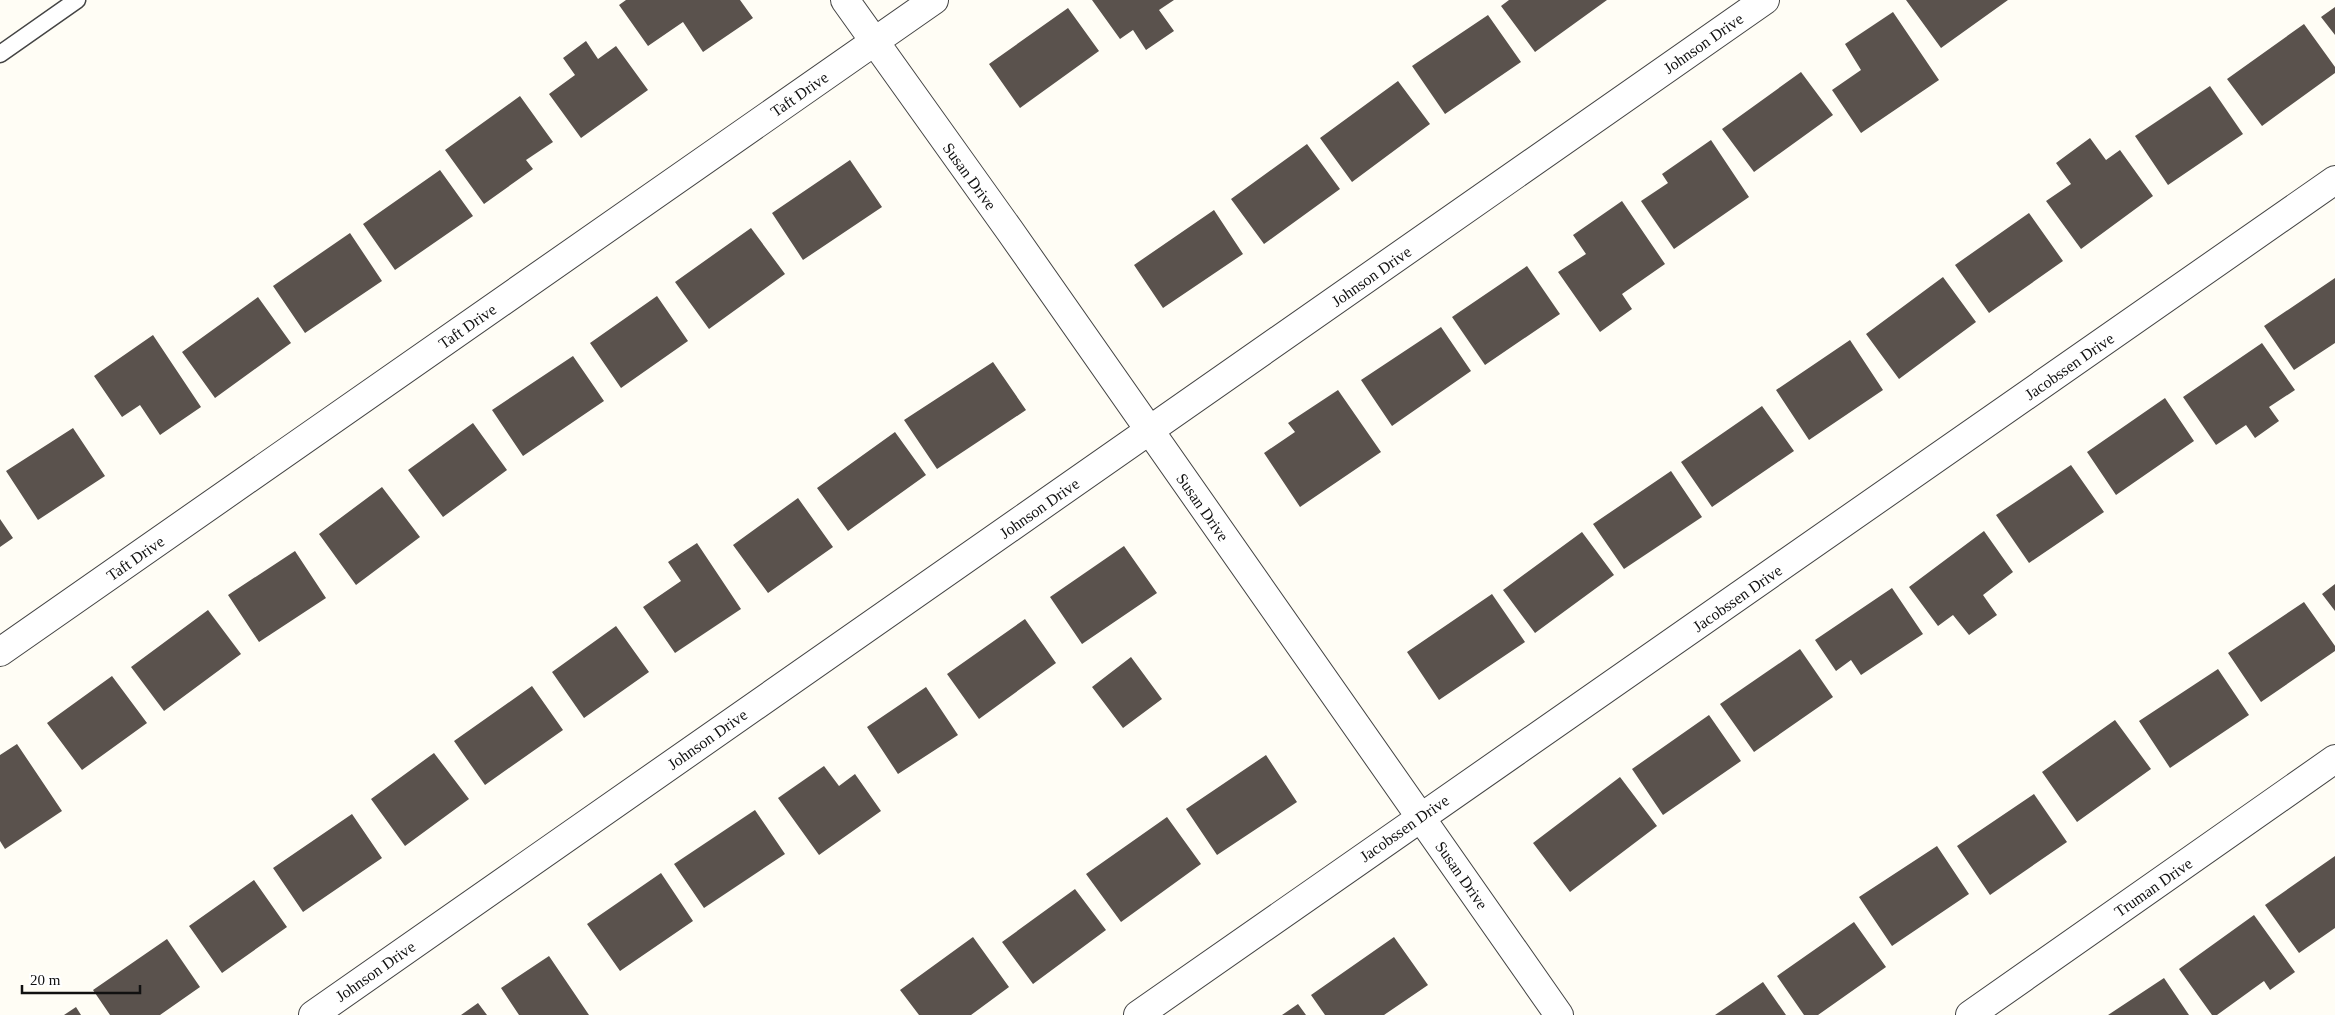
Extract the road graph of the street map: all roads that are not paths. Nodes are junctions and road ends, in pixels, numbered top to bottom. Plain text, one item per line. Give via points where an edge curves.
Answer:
1 (77, 0) edge
2 (845, 0) edge
3 (934, 0) edge
4 (1765, 0) edge
5 (874, 42) junction
6 (0, 54) edge
7 (2335, 180) edge
8 (1149, 431) junction
9 (0, 652) edge
10 (2335, 759) edge
11 (1420, 816) junction
12 (313, 1015) edge
13 (1138, 1015) edge
14 (1559, 1015) edge
15 (1970, 1015) edge

1 - 6 lane
2 - 5 street, Susan Drive
3 - 5 street, Taft Drive
4 - 8 street, Johnson Drive
5 - 8 street, Susan Drive
5 - 9 street, Taft Drive
7 - 11 street, Jacobssen Drive via 1823,539
8 - 11 street, Susan Drive
8 - 12 street, Johnson Drive
10 - 15 street, Truman Drive
11 - 13 street, Jacobssen Drive
11 - 14 street, Susan Drive

